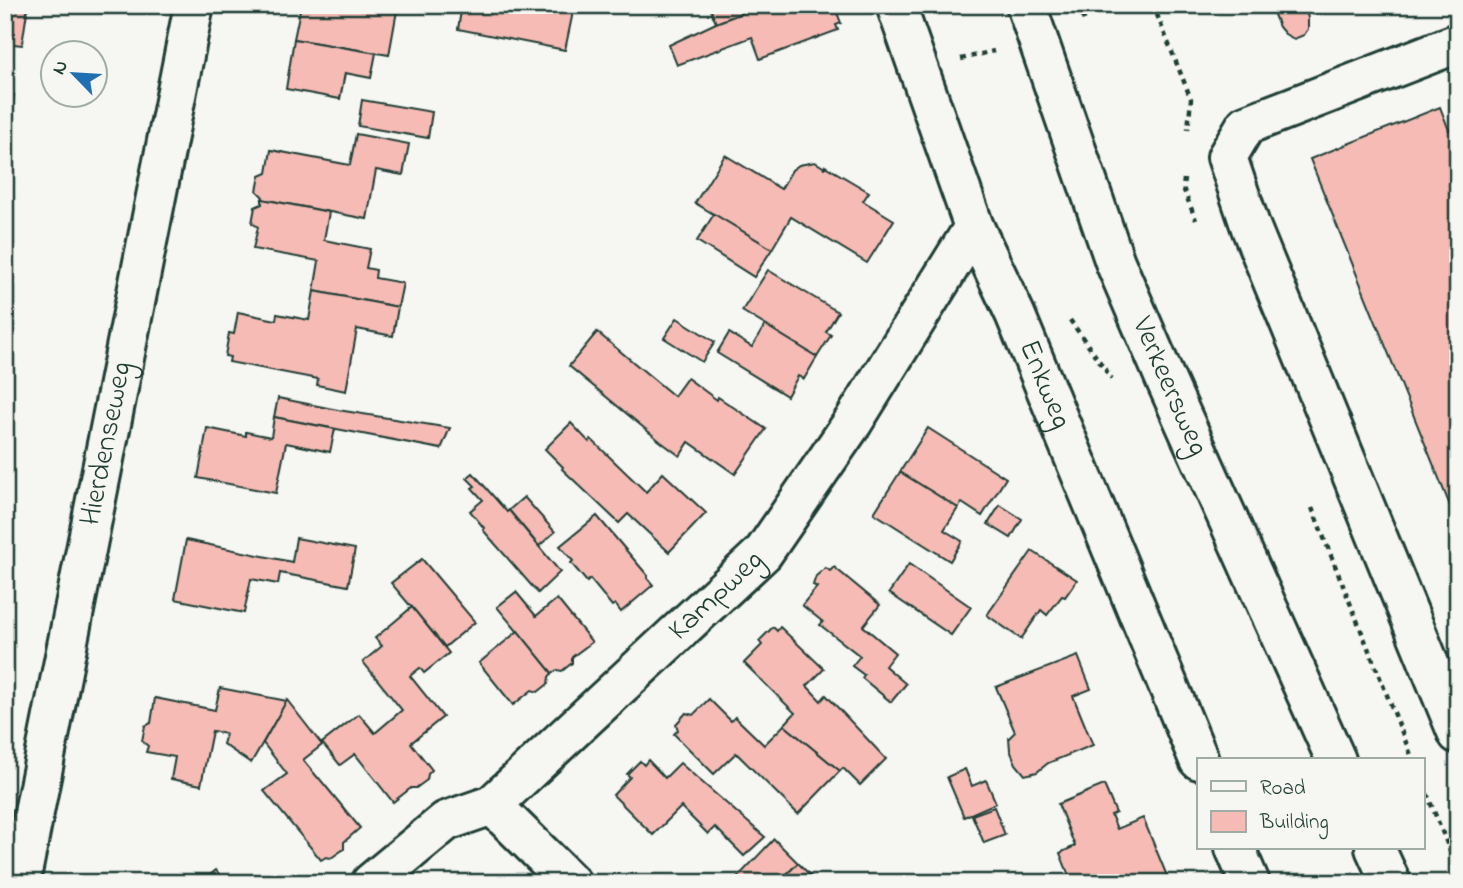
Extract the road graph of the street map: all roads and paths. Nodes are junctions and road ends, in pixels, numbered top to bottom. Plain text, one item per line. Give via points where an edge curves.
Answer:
1 (194, 5) edge
2 (896, 5) edge
3 (1031, 21) edge
4 (1458, 43) edge
5 (920, 69) junction
6 (974, 227) junction
7 (1068, 317) dead end
8 (1114, 382) dead end
9 (1458, 734) edge
10 (1198, 758) edge
11 (1335, 758) edge
12 (1424, 786) edge
13 (492, 805) junction
14 (1236, 850) edge
15 (1376, 850) edge
16 (1458, 871) edge
17 (20, 883) edge
18 (372, 883) edge
19 (571, 883) edge
20 (1250, 883) edge
21 (1391, 883) edge

1 - 17 street, Hierdenseweg
2 - 5 street, Enkweg
3 - 5 path via 1002,49
3 - 11 street, Verkeersweg via 1115,262
4 - 9 street via 1246,125 1227,156 1251,228
5 - 6 street, Enkweg
6 - 10 street, Enkweg via 1015,314
6 - 13 street, Kampweg via 853,422 763,553
7 - 8 path
12 - 16 path
13 - 18 street, Kampweg via 446,821
13 - 19 street
14 - 20 street
15 - 21 street

